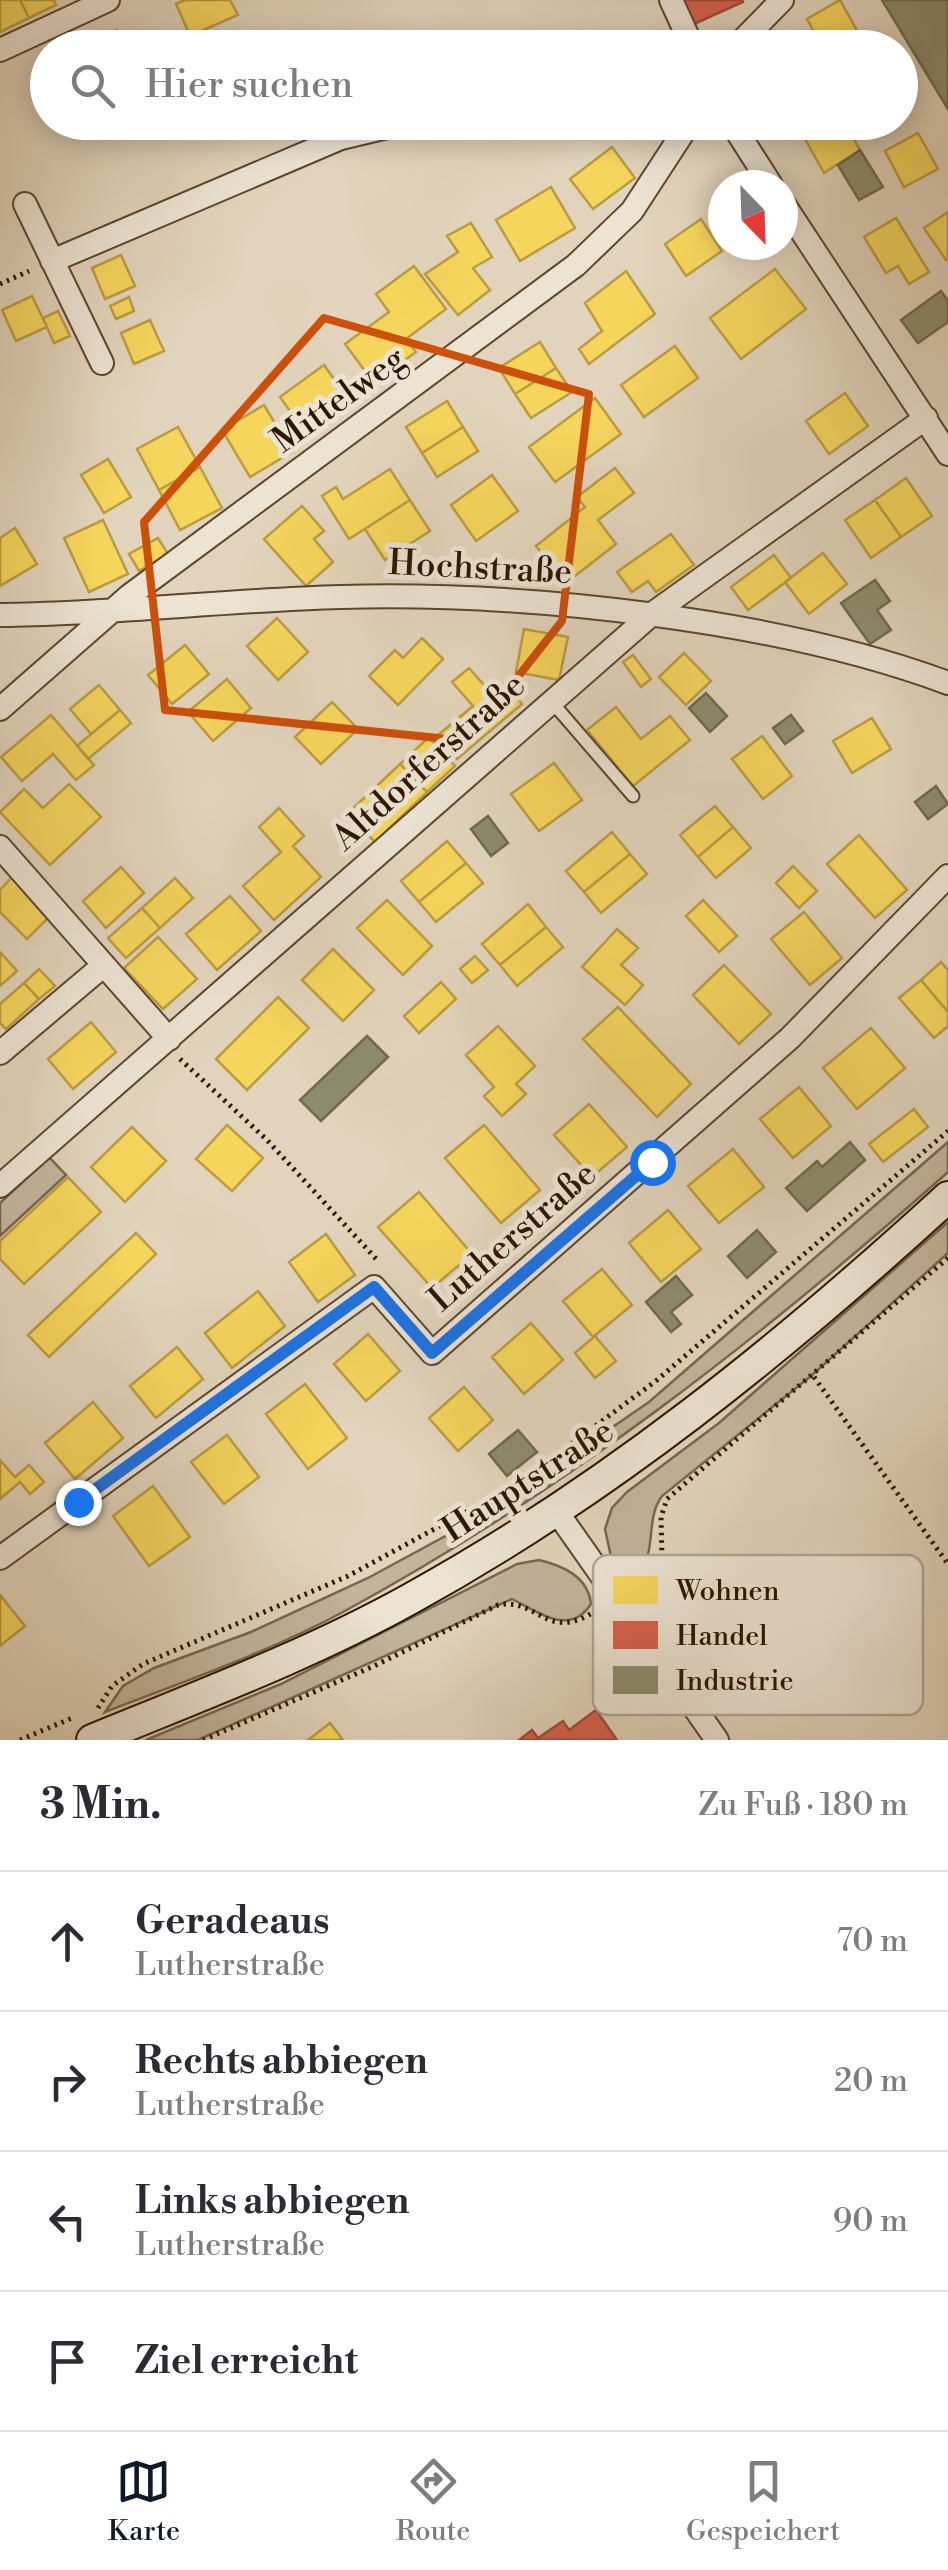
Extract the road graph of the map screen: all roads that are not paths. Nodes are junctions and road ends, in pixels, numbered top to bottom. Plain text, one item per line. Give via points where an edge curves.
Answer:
1 (108, 0) edge
2 (672, 0) edge
3 (782, 0) edge
4 (43, 30) edge
5 (686, 30) edge
6 (753, 30) edge
7 (30, 36) edge
8 (0, 50) edge
9 (336, 140) edge
10 (678, 140) edge
11 (742, 140) edge
12 (761, 170) edge
13 (24, 204) dead end
14 (798, 226) edge
15 (52, 261) junction
16 (102, 363) dead end
17 (926, 418) junction
18 (948, 454) edge
19 (109, 614) junction
20 (652, 614) junction
21 (0, 615) edge
22 (948, 684) edge
23 (551, 701) junction
24 (0, 709) edge
25 (633, 796) dead end
26 (0, 848) edge
27 (948, 876) edge
28 (104, 966) junction
29 (167, 1042) junction
30 (0, 1053) edge
31 (0, 1186) edge
32 (948, 1196) edge
33 (557, 1512) junction
34 (0, 1558) edge
35 (593, 1563) edge
36 (700, 1715) edge
37 (98, 1727) edge
38 (718, 1740) edge

1 - 4 street
2 - 5 street
3 - 6 street
7 - 8 street
9 - 15 street
10 - 19 street, Mittelweg via 632,211 576,266
11 - 12 street
13 - 15 street
14 - 17 street
15 - 16 street
17 - 18 street
17 - 20 street, Altdorferstraße
19 - 20 street, Hochstraße via 417,597
19 - 21 street, Hochstraße
19 - 24 street, Mittelweg
20 - 22 street, Hochstraße via 840,651
20 - 23 street, Altdorferstraße
23 - 25 lane
23 - 29 street, Altdorferstraße
26 - 28 street
27 - 34 street, Lutherstraße via 790,1038 432,1353 374,1287
28 - 29 street
28 - 30 street
29 - 31 street, Altdorferstraße
32 - 33 main road, Hauptstraße via 721,1393
33 - 35 street
33 - 37 main road, Hauptstraße via 409,1600 269,1668
36 - 38 street

